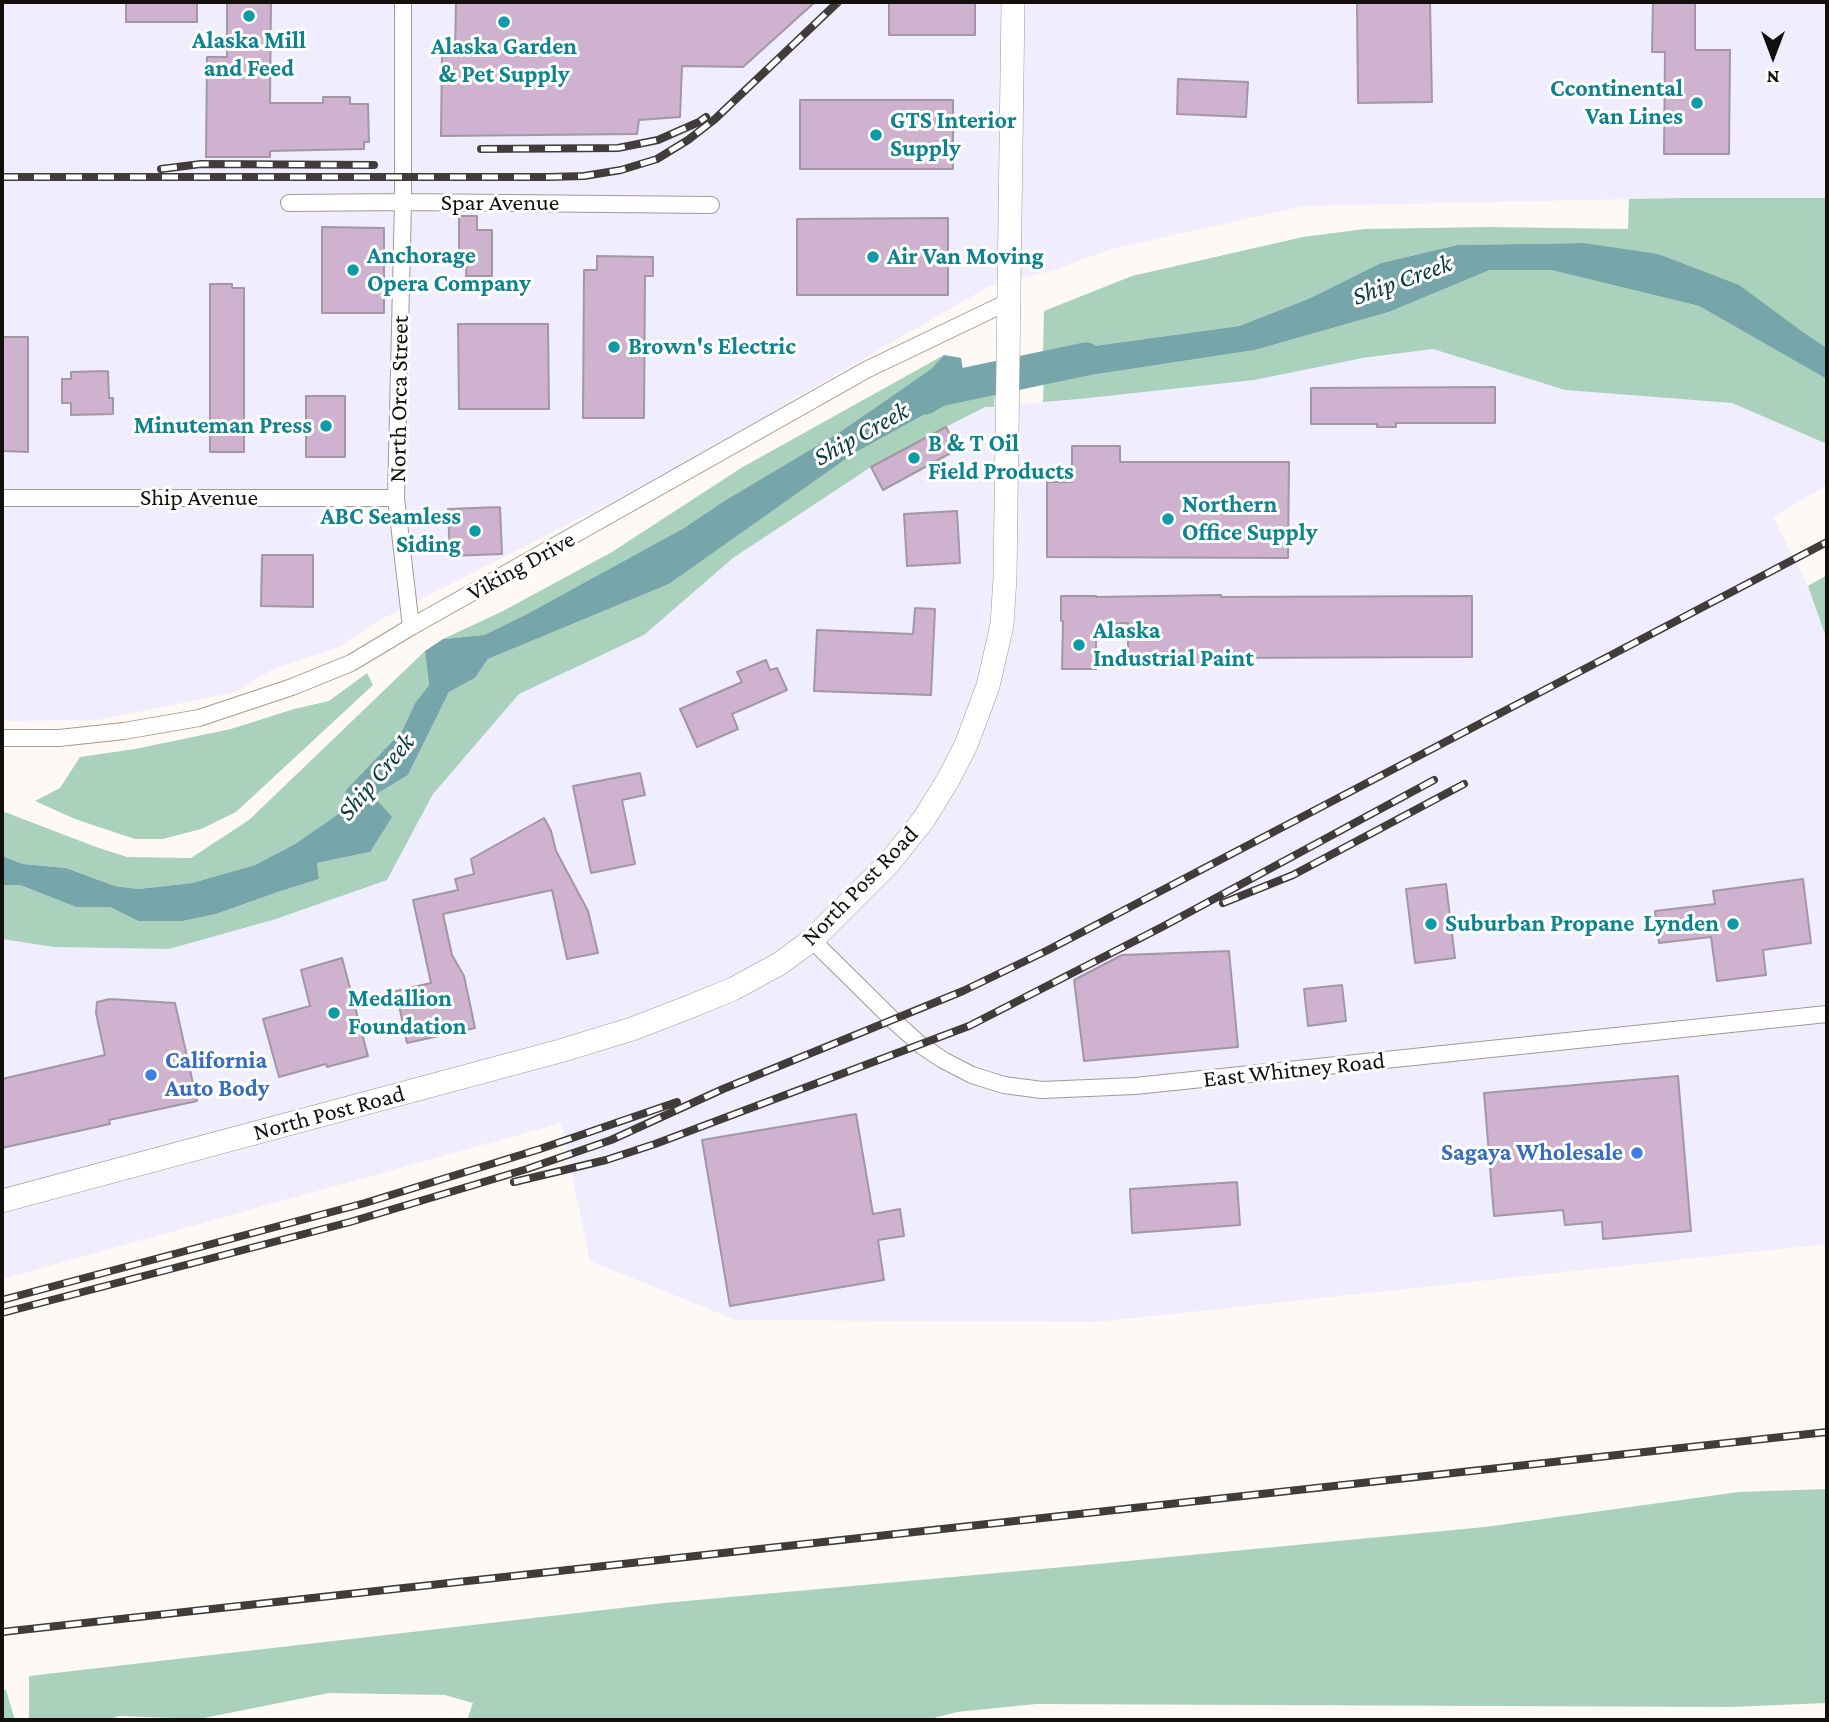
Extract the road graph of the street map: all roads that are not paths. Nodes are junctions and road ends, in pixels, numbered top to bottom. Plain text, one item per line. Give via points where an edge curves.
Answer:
1 (403, 2) edge
2 (1013, 2) edge
3 (404, 202) junction
4 (289, 203) dead end
5 (710, 205) dead end
6 (1010, 301) junction
7 (2, 498) edge
8 (396, 498) junction
9 (411, 628) junction
10 (2, 738) edge
11 (813, 940) junction
12 (1827, 1014) edge
13 (2, 1201) edge

1 - 3 street, North Orca Street
2 - 6 street, North Post Road
3 - 4 street, Spar Avenue
3 - 5 street, Spar Avenue
3 - 8 street, North Orca Street
6 - 9 street, Viking Drive via 866,370
6 - 11 street, North Post Road via 1005,578 1002,625 988,686 948,780 924,819 889,863
7 - 8 street, Ship Avenue
8 - 9 street, North Orca Street
9 - 10 street, Viking Drive via 351,663 199,718 124,732
11 - 12 street, East Whitney Road via 894,1021 943,1060 1004,1085 1042,1090 1135,1086
11 - 13 street, North Post Road via 733,989 632,1029

